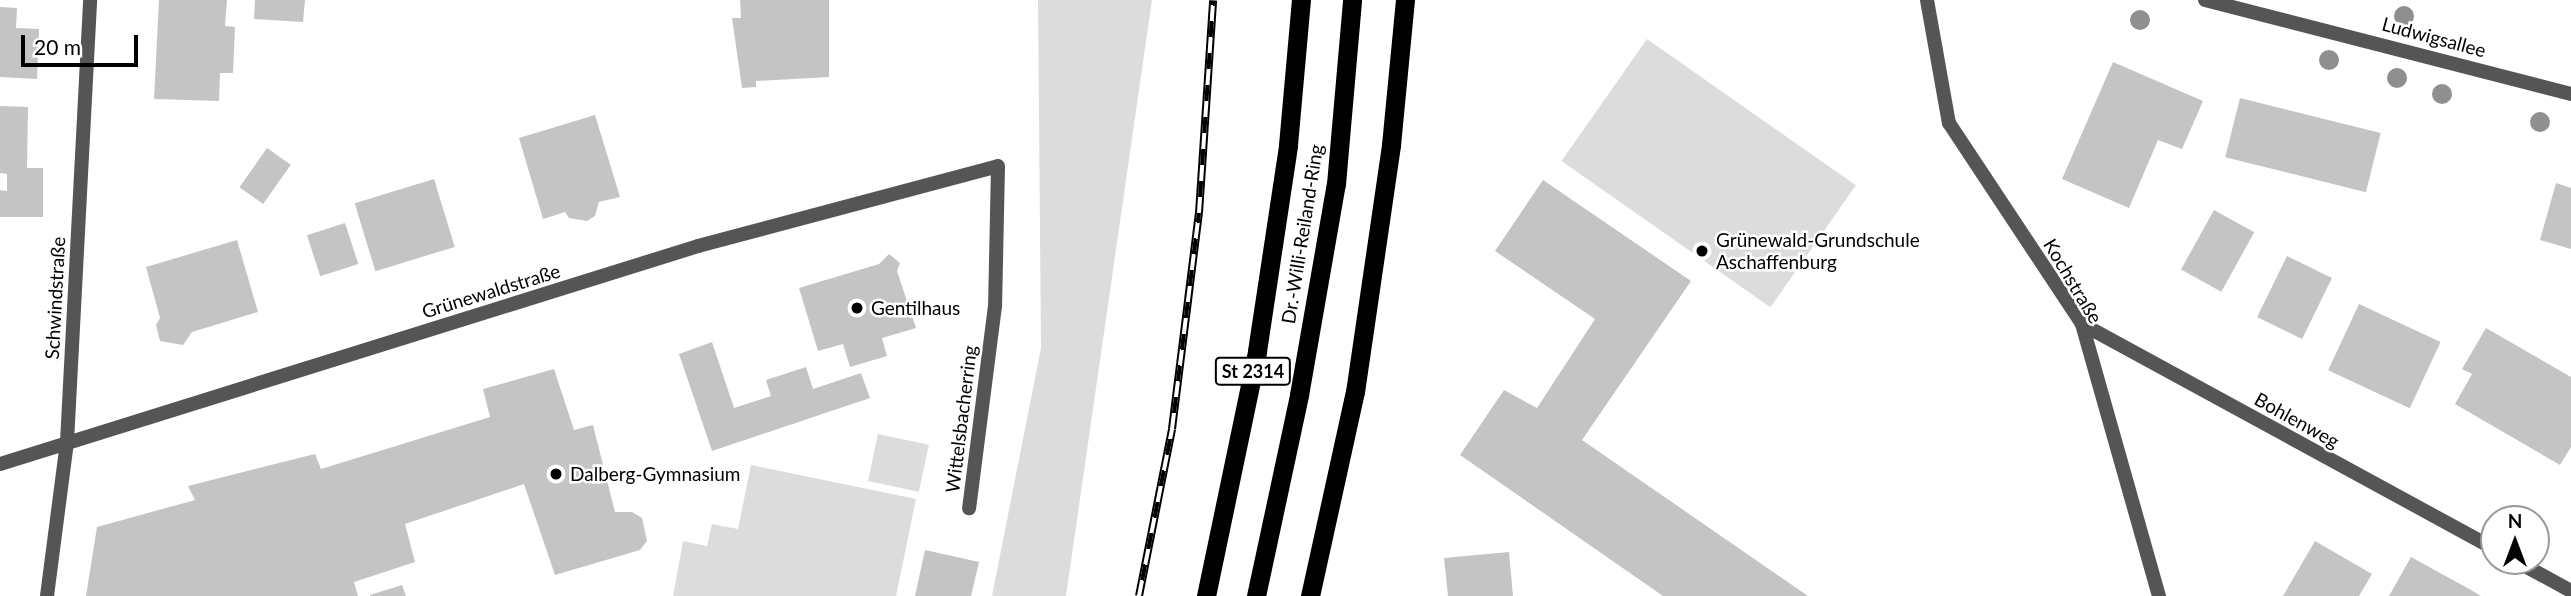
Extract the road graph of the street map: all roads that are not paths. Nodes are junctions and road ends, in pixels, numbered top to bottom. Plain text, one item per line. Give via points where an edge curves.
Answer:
1 (90, 0) edge
2 (1301, 0) edge
3 (1352, 0) edge
4 (1405, 0) edge
5 (1927, 0) edge
6 (2205, 0) edge
7 (2571, 94) edge
8 (998, 166) joint
9 (2081, 324) junction
10 (67, 442) junction
11 (0, 464) edge
12 (969, 508) dead end
13 (2480, 541) edge
14 (2542, 575) edge
15 (2571, 591) edge
16 (47, 596) edge
17 (1206, 596) edge
18 (1256, 596) edge
19 (1310, 596) edge
20 (2159, 596) edge

1 - 10 street, Schwindstraße
2 - 17 highway, St 2314 via 1288,145 1257,351
3 - 18 highway, Dr.-Willi-Reiland-Ring via 1336,184 1299,395
4 - 19 highway via 1391,145 1355,393
5 - 9 street, Kochstraße via 1949,123
6 - 7 street, Ludwigsallee
8 - 10 street, Grünewaldstraße via 698,246
8 - 12 street, Wittelsbacherring via 995,306
9 - 13 street, Bohlenweg
9 - 20 street, Kochstraße
10 - 11 street, Grünewaldstraße
10 - 16 street, Schwindstraße
14 - 15 street

